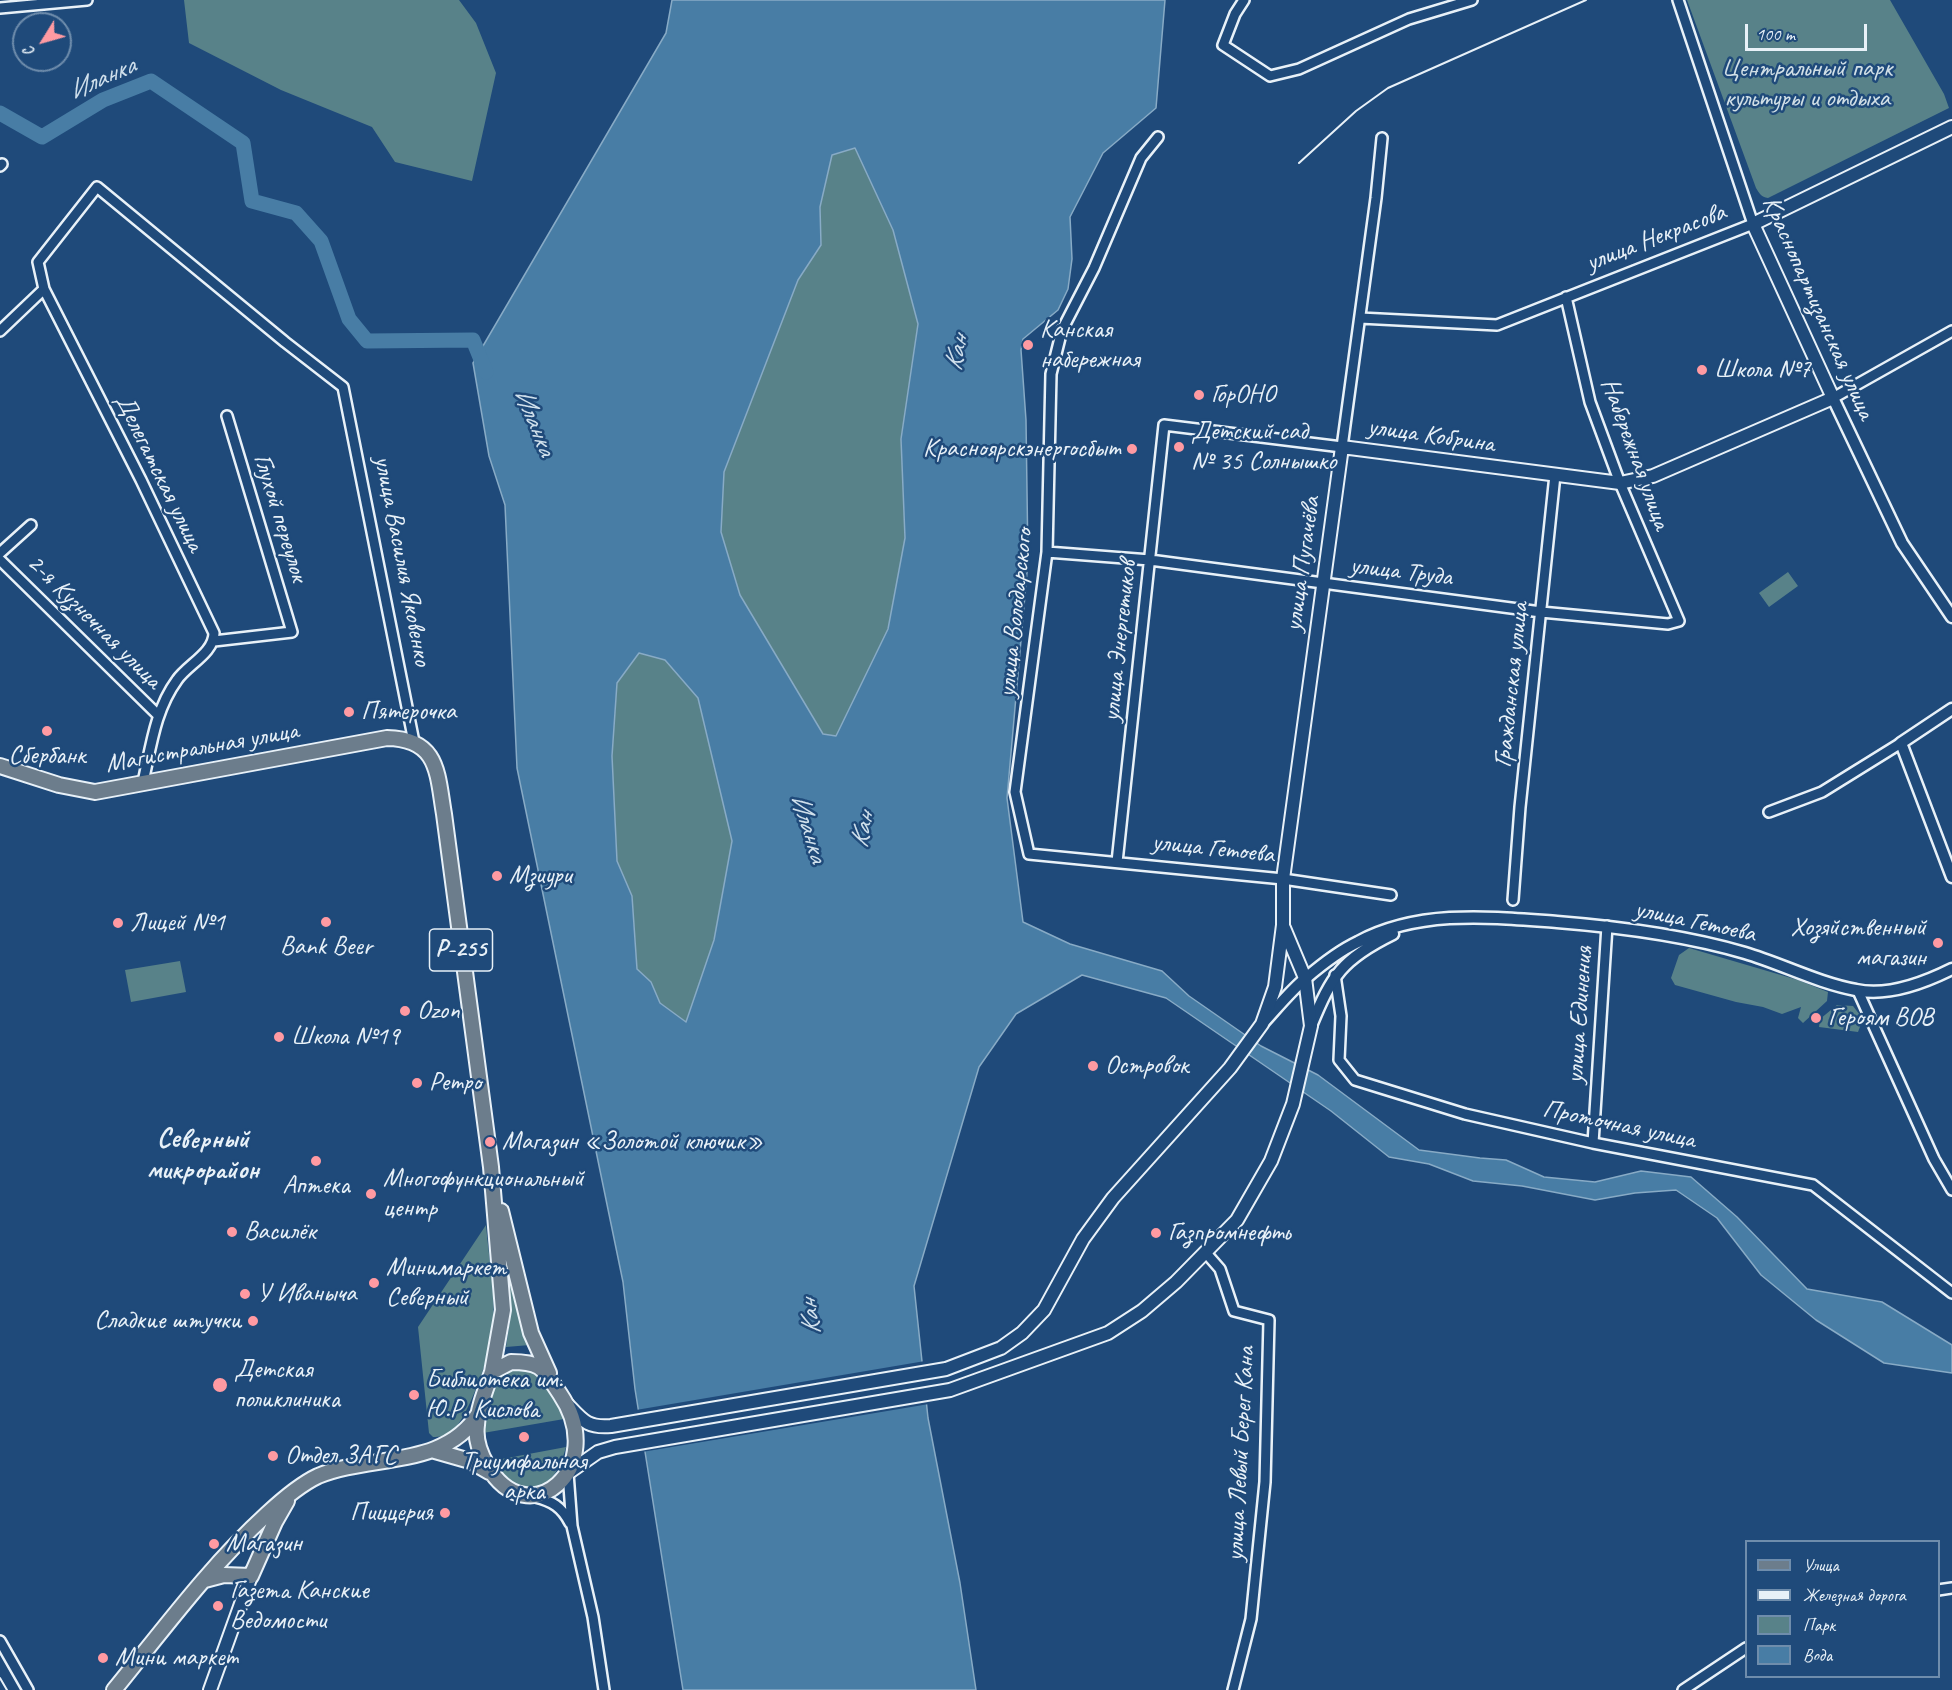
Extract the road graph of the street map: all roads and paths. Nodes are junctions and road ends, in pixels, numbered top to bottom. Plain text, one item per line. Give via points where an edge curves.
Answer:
1 (87, 0) edge
2 (1244, 0) edge
3 (1472, 0) edge
4 (1678, 0) edge
5 (0, 8) edge
6 (1952, 127) edge
7 (1158, 136) dead end
8 (1382, 138) dead end
9 (97, 186) joint
10 (1753, 224) junction
11 (44, 289) junction
12 (1566, 297) junction
13 (1360, 318) junction
14 (0, 331) edge
15 (1952, 331) edge
16 (1833, 398) junction
17 (227, 416) dead end
18 (1164, 425) joint
19 (1342, 447) junction
20 (1555, 476) junction
21 (1620, 483) junction
22 (31, 525) dead end
23 (1047, 552) junction
24 (0, 553) edge
25 (0, 560) edge
26 (1150, 560) junction
27 (1323, 583) junction
28 (1541, 612) junction
29 (1952, 617) edge
30 (1679, 621) joint
31 (214, 641) junction
32 (1952, 709) edge
33 (158, 715) junction
34 (414, 742) junction
35 (1901, 743) junction
36 (0, 766) edge
37 (143, 782) junction
38 (1769, 812) dead end
39 (1029, 854) joint
40 (1117, 862) junction
41 (1952, 877) edge
42 (1283, 879) junction
43 (1391, 896) dead end
44 (1513, 900) dead end
45 (1420, 921) junction
46 (1282, 925) junction
47 (1607, 926) junction
48 (1952, 969) edge
49 (1335, 975) junction
50 (1305, 978) junction
51 (1858, 991) junction
52 (1262, 1024) junction
53 (1311, 1026) junction
54 (1593, 1143) junction
55 (491, 1167) junction
56 (1952, 1190) edge
57 (1206, 1253) junction
58 (1952, 1293) edge
59 (492, 1372) junction
60 (556, 1389) junction
61 (567, 1404) junction
62 (479, 1413) junction
63 (435, 1451) junction
64 (491, 1473) junction
65 (568, 1473) junction
66 (293, 1491) junction
67 (527, 1496) junction
68 (572, 1526) junction
69 (251, 1576) junction
70 (205, 1580) junction
71 (0, 1641) edge
72 (1745, 1649) edge
73 (28, 1690) edge
74 (112, 1690) edge
75 (210, 1690) edge
76 (604, 1690) edge
77 (1233, 1690) edge
78 (1683, 1690) edge

1 - 5 street
2 - 3 street via 1223,45 1270,76 1299,69 1409,19
4 - 10 street, Краснопартизанская улица
6 - 10 main road, улица Некрасова
7 - 23 street, улица Володарского via 1141,158 1094,268 1062,330 1051,374
8 - 13 street, улица Пугачёва
9 - 11 street, Делегатская улица via 38,262
9 - 34 street, улица Василия Яковенко via 343,387
10 - 12 street, улица Некрасова
10 - 16 main road, Краснопартизанская улица
11 - 14 street
11 - 31 street, Делегатская улица via 141,480 214,633
12 - 13 street, улица Некрасова via 1497,326
12 - 21 street, Набережная улица via 1590,402
13 - 19 street, улица Пугачёва
15 - 16 street
16 - 21 main road, улица Кобрина via 1653,476
16 - 29 street, Краснопартизанская улица via 1902,543
17 - 31 street, Глухой переулок via 292,632
18 - 19 street, улица Кобрина
18 - 26 street, улица Энергетиков
19 - 20 main road, улица Кобрина
19 - 27 main road, улица Пугачёва / Р-255
20 - 21 main road, улица Кобрина
20 - 28 street, Гражданская улица
21 - 30 street, Набережная улица
22 - 24 street
23 - 26 street, улица Труда
23 - 39 street, улица Володарского via 1016,792
25 - 33 street, 2-я Кузнечная улица
26 - 27 street, улица Труда
26 - 40 street, улица Энергетиков
27 - 28 street, улица Труда
27 - 42 main road, улица Пугачёва / Р-255
28 - 30 street, улица Труда via 1668,624
28 - 44 street, Гражданская улица
31 - 33 street via 181,673
32 - 35 street
33 - 37 street
34 - 37 main road, Магистральная улица via 387,738
34 - 55 main road, Р-255 via 434,764 442,803
35 - 38 street via 1822,792
35 - 41 street
36 - 37 main road, Магистральная улица via 53,784 95,792
39 - 40 street, улица Гетоева
40 - 42 street, улица Гетоева
42 - 43 street, улица Гетоева
42 - 46 main road, улица Пугачёва / Р-255
45 - 47 street, улица Гетоева via 1468,916
45 - 49 street via 1360,952
45 - 50 street via 1358,942
46 - 50 main road, Р-255
46 - 52 main road, Р-255 via 1275,987
47 - 51 street, улица Гетоева via 1745,953
47 - 54 street, улица Единения
48 - 51 street, улица Гетоева via 1902,989
49 - 53 street
49 - 54 street, Проточная улица via 1341,1016 1339,1060 1355,1080 1465,1114
50 - 52 street
50 - 53 main road, Р-255
51 - 56 street via 1934,1159
52 - 61 main road, Р-255 via 1230,1068 1113,1198 1083,1239 1044,1310 1002,1348 946,1369 611,1426 597,1427 584,1422
53 - 57 main road, Р-255 via 1293,1104 1271,1161 1237,1220
54 - 58 street, Проточная улица via 1813,1185
55 - 59 main road, Р-255 via 503,1310
55 - 60 main road, Р-255 via 531,1333
57 - 65 main road via 1152,1303 1108,1333 950,1390 615,1447 598,1452
57 - 77 street, улица Левый Берег Кана via 1220,1269 1234,1311 1269,1320 1264,1494 1251,1619
59 - 60 main road, Р-255 via 511,1362 531,1362 545,1372
59 - 62 main road, Р-255
60 - 61 main road, Р-255
61 - 65 main road, Р-255 via 577,1442
62 - 63 main road via 471,1426
62 - 64 main road, Р-255 via 477,1442
63 - 64 main road via 470,1461
63 - 66 main road via 318,1476
64 - 67 main road, Р-255 via 508,1488
65 - 67 main road via 550,1490
65 - 68 street
66 - 69 main road
66 - 70 main road via 236,1542
67 - 68 street via 548,1500 564,1510
68 - 76 street via 593,1617
69 - 70 main road via 224,1575
69 - 75 main road
70 - 74 main road
71 - 73 street
72 - 78 street

